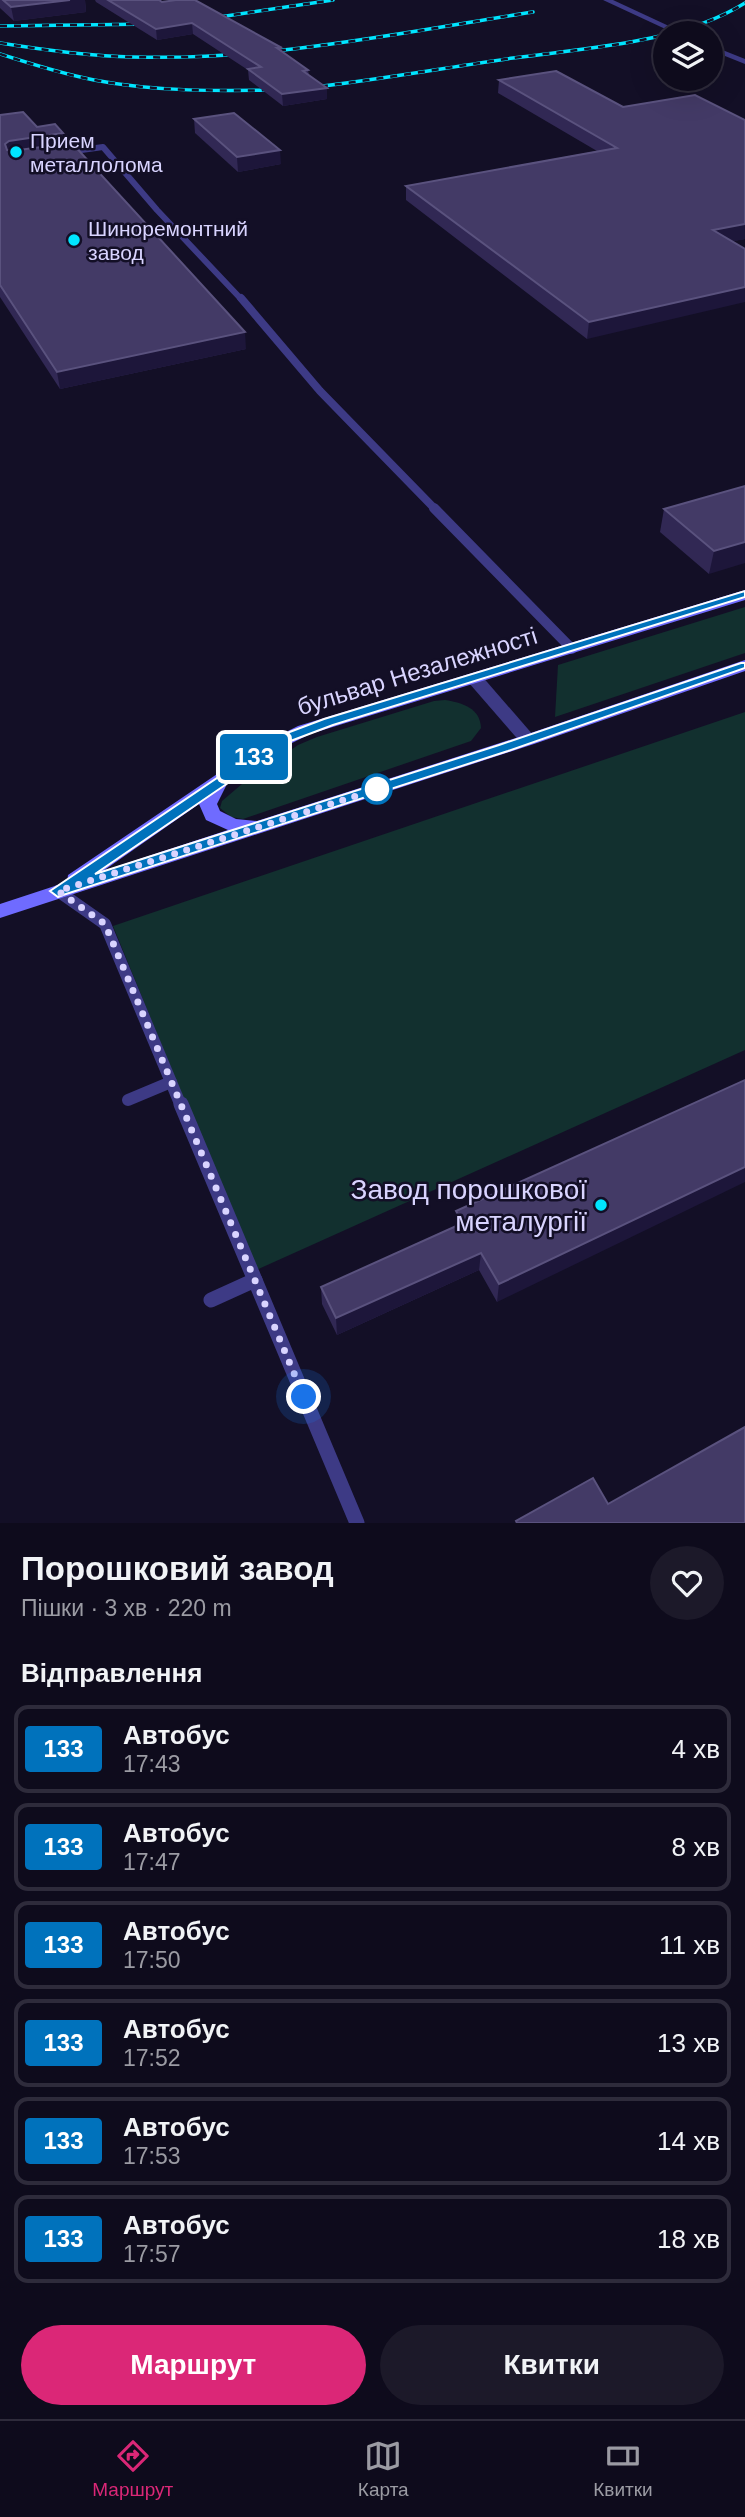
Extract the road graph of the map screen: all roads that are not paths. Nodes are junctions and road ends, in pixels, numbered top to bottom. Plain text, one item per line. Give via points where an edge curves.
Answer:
1 (607, 0) edge
2 (653, 21) edge
3 (723, 53) edge
4 (745, 62) edge
5 (51, 154) edge
6 (745, 595) edge
7 (572, 649) junction
8 (745, 666) edge
9 (475, 679) junction
10 (528, 740) junction
11 (221, 780) junction
12 (259, 827) junction
13 (58, 891) junction
14 (0, 911) edge
15 (171, 1082) junction
16 (128, 1100) dead end
17 (255, 1280) junction
18 (211, 1300) dead end
19 (357, 1523) edge

1 - 2 street
3 - 4 street
5 - 7 lane via 103,147 320,391
6 - 7 street, бульвар Незалежності
7 - 9 street, бульвар Незалежності
8 - 10 street, бульвар Незалежності
9 - 10 street
9 - 11 street, бульвар Незалежності via 304,730
10 - 12 street, бульвар Незалежності
11 - 12 street via 208,804 212,815 233,825
11 - 13 street, бульвар Незалежності
12 - 13 street, бульвар Незалежності
13 - 14 street, бульвар Незалежності
13 - 15 lane via 105,924
15 - 16 lane
15 - 17 lane
17 - 18 lane
17 - 19 lane

